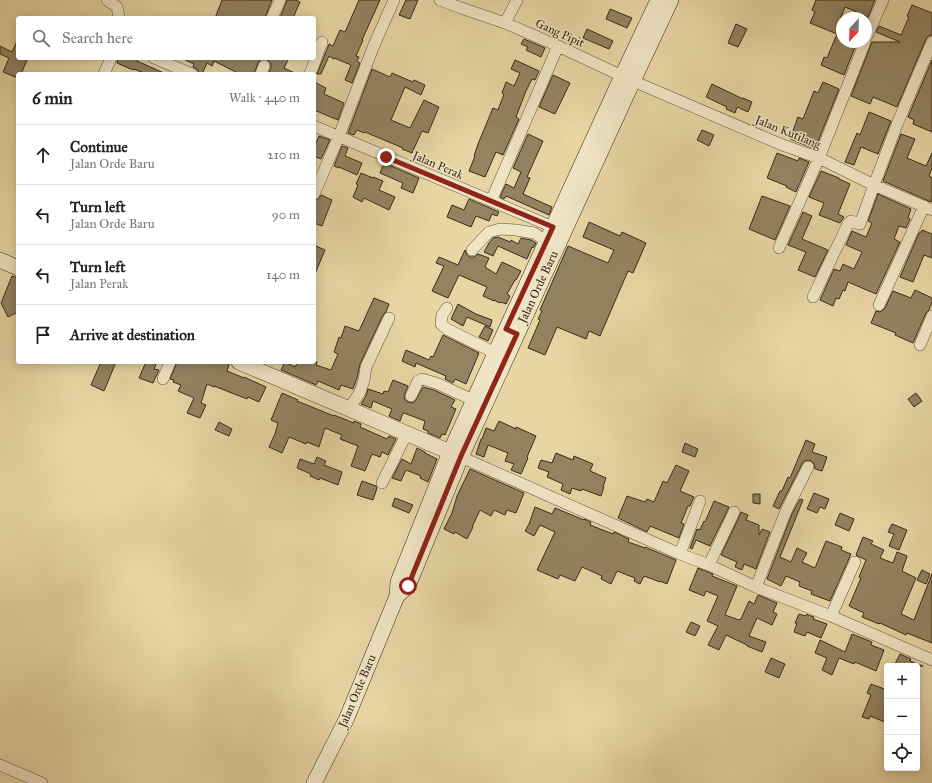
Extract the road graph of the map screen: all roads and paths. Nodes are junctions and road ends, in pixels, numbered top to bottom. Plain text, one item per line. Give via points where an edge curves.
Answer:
1 (107, 0) edge
2 (280, 0) edge
3 (394, 0) edge
4 (440, 0) edge
5 (517, 0) edge
6 (658, 0) edge
7 (672, 0) edge
8 (883, 0) edge
9 (119, 16) edge
10 (273, 16) edge
11 (505, 22) junction
12 (872, 25) edge
13 (322, 42) dead end
14 (932, 42) edge
15 (558, 46) junction
16 (863, 48) edge
17 (316, 58) edge
18 (110, 60) edge
19 (157, 60) edge
20 (315, 60) edge
21 (172, 70) edge
22 (105, 72) edge
23 (182, 72) edge
24 (311, 72) edge
25 (628, 78) junction
26 (316, 127) edge
27 (339, 136) junction
28 (818, 158) junction
29 (874, 185) junction
30 (316, 189) edge
31 (491, 201) junction
32 (928, 208) edge
33 (553, 227) junction
34 (546, 242) junction
35 (778, 248) dead end
36 (472, 250) dead end
37 (0, 260) edge
38 (16, 266) edge
39 (812, 297) dead end
40 (879, 305) dead end
41 (447, 308) dead end
42 (932, 316) edge
43 (389, 318) dead end
44 (512, 332) junction
45 (920, 345) dead end
46 (495, 353) junction
47 (169, 364) edge
48 (245, 364) edge
49 (163, 379) dead end
50 (411, 396) dead end
51 (473, 400) junction
52 (349, 409) junction
53 (407, 433) junction
54 (455, 454) junction
55 (808, 467) dead end
56 (382, 483) dead end
57 (700, 501) dead end
58 (734, 512) dead end
59 (680, 554) junction
60 (855, 562) dead end
61 (709, 565) junction
62 (756, 587) junction
63 (831, 616) junction
64 (932, 660) edge
65 (0, 765) edge
66 (42, 783) edge
67 (314, 783) edge

1 - 9 street via 116,5
2 - 10 street
3 - 27 street
4 - 11 street, Gang Pipit
5 - 11 street
6 - 25 main road, Jalan Orde Baru
7 - 25 main road, Jalan Orde Baru
8 - 12 street
11 - 15 street, Gang Pipit
13 - 17 street
14 - 29 street
15 - 25 street, Gang Pipit
15 - 31 street
16 - 28 street
18 - 22 street
19 - 21 street
20 - 24 street
21 - 23 street
25 - 28 street, Jalan Kutilang
25 - 33 main road, Jalan Orde Baru
25 - 44 main road, Jalan Orde Baru
26 - 27 street, Jalan Perak
27 - 30 street
27 - 31 street, Jalan Perak
28 - 29 street, Jalan Kutilang
28 - 35 street
29 - 32 street, Jalan Kutilang
29 - 39 street via 860,224 851,221 848,224
31 - 33 street, Jalan Perak
32 - 40 street
33 - 34 main road, Jalan Orde Baru
34 - 36 street via 534,233 500,229 489,232
34 - 44 main road, Jalan Orde Baru
37 - 38 main road
41 - 46 street via 442,315 441,324
42 - 45 street
43 - 52 street via 366,367 360,392
44 - 46 main road, Jalan Orde Baru
44 - 54 main road, Jalan Orde Baru
46 - 51 main road, Jalan Orde Baru
47 - 49 street
48 - 52 main road
50 - 51 street via 418,381 422,379
51 - 54 main road, Jalan Orde Baru
52 - 53 main road
53 - 54 main road
53 - 56 street
54 - 59 street
54 - 67 main road, Jalan Orde Baru via 398,582 397,596 346,720
55 - 62 street via 786,512
57 - 59 street
58 - 61 street
59 - 61 street
60 - 63 street
61 - 62 street
62 - 63 street
63 - 64 street
65 - 66 street

